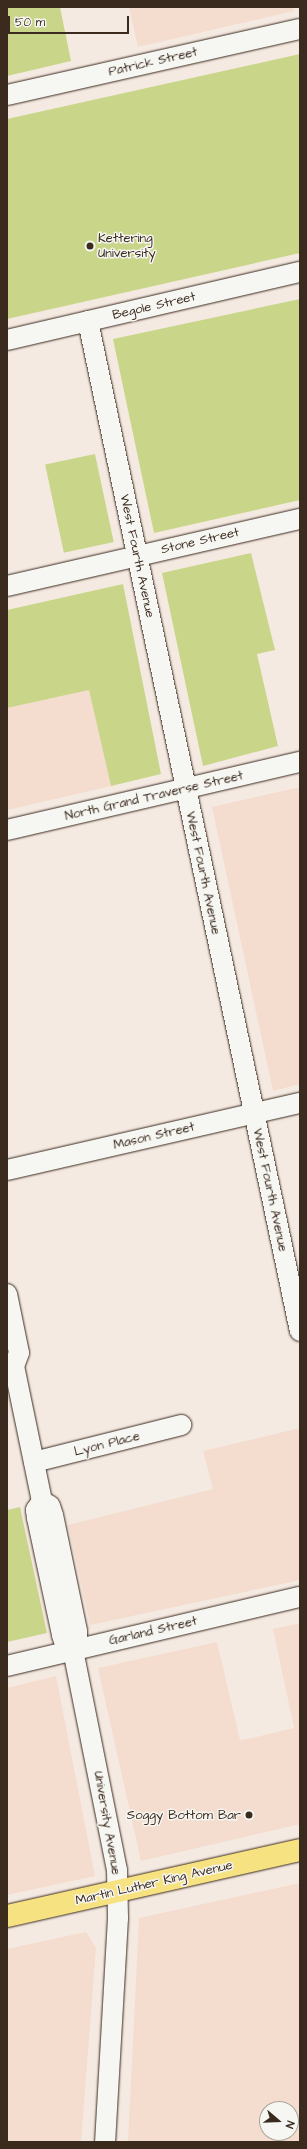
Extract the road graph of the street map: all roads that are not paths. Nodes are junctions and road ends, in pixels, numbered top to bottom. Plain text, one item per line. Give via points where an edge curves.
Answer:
1 (300, 29) edge
2 (7, 95) edge
3 (300, 272) edge
4 (88, 321) junction
5 (7, 340) edge
6 (300, 519) edge
7 (137, 556) junction
8 (7, 586) edge
9 (300, 762) edge
10 (186, 789) junction
11 (7, 830) edge
12 (300, 1103) edge
13 (254, 1113) junction
14 (7, 1170) edge
15 (7, 1294) edge
16 (300, 1331) edge
17 (10, 1365) edge
18 (15, 1415) edge
19 (181, 1425) dead end
20 (34, 1462) junction
21 (300, 1597) edge
22 (72, 1650) junction
23 (7, 1666) edge
24 (300, 1850) edge
25 (118, 1891) junction
26 (7, 1916) edge
27 (105, 2142) edge

1 - 2 street, Patrick Street
3 - 4 street, Begole Street
4 - 5 street, Begole Street
4 - 7 street, West Fourth Avenue
6 - 7 street, Stone Street
7 - 8 street, Stone Street
7 - 10 street, West Fourth Avenue
9 - 10 street, North Grand Traverse Street
10 - 11 street, North Grand Traverse Street
10 - 13 street, West Fourth Avenue
12 - 13 street, Mason Street
13 - 14 street, Mason Street
13 - 16 street, West Fourth Avenue
15 - 17 street, University Avenue via 19,1353
17 - 18 street, University Avenue
18 - 20 street, University Avenue
19 - 20 street, Lyon Place
20 - 22 street, University Avenue via 42,1501 36,1510 38,1525 62,1638
21 - 22 street, Garland Street
22 - 23 street, Garland Street
22 - 25 street, University Avenue via 114,1857
24 - 25 main road, Martin Luther King Avenue
25 - 26 main road, Martin Luther King Avenue
25 - 27 street, University Avenue

